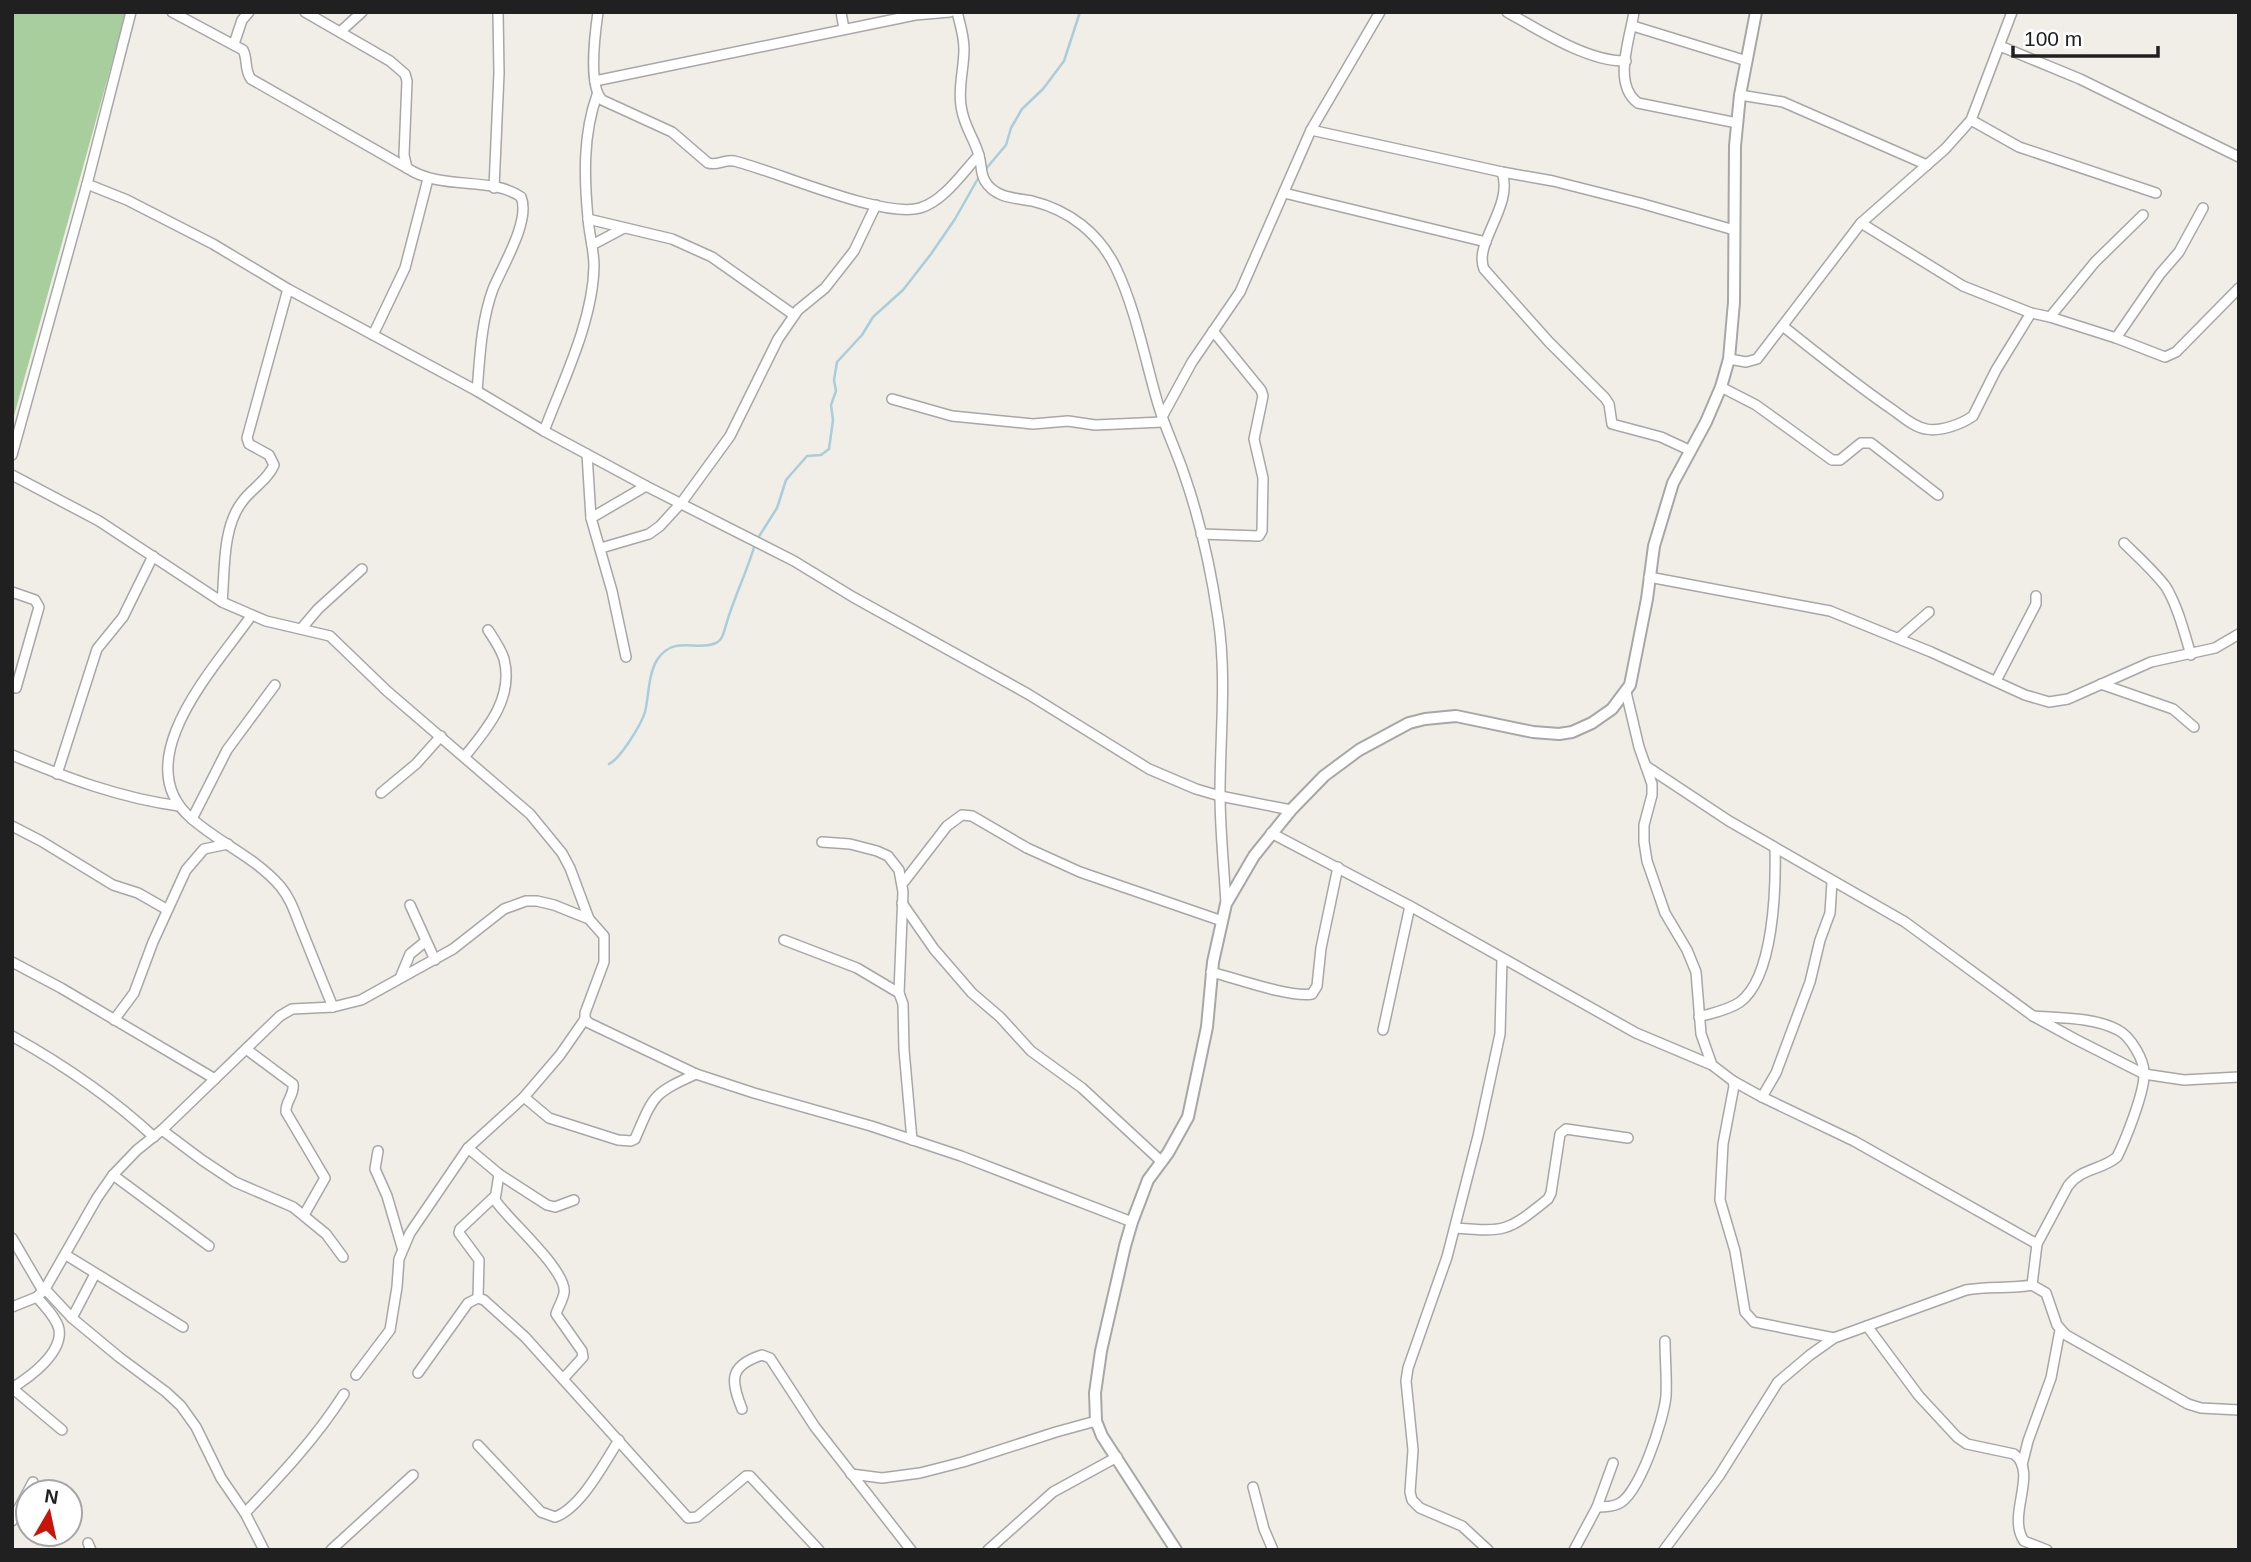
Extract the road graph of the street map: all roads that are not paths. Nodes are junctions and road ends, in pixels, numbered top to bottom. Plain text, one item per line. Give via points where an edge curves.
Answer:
1 (131, 12) edge
2 (173, 12) edge
3 (249, 12) edge
4 (305, 12) edge
5 (362, 12) edge
6 (498, 12) edge
7 (598, 12) edge
8 (841, 12) edge
9 (950, 12) edge
10 (957, 12) edge
11 (1380, 12) edge
12 (1507, 12) edge
13 (1634, 12) edge
14 (1756, 12) edge
15 (2012, 12) edge
16 (1633, 26) junction
17 (844, 29) junction
18 (340, 32) junction
19 (234, 44) junction
20 (2000, 46) junction
21 (1626, 61) junction
22 (1746, 61) junction
23 (595, 81) junction
24 (597, 95) junction
25 (1740, 95) junction
26 (1971, 120) junction
27 (1737, 123) junction
28 (1311, 130) junction
29 (979, 155) junction
30 (2239, 157) edge
31 (1927, 165) junction
32 (407, 168) junction
33 (1502, 172) junction
34 (428, 179) junction
35 (87, 184) junction
36 (494, 188) junction
37 (1284, 193) junction
38 (2156, 193) dead end
39 (876, 205) junction
40 (2203, 208) dead end
41 (2143, 215) dead end
42 (588, 219) junction
43 (1861, 223) junction
44 (624, 228) junction
45 (1734, 230) junction
46 (1486, 242) junction
47 (592, 245) junction
48 (2239, 288) edge
49 (288, 289) junction
50 (2031, 313) junction
51 (794, 315) junction
52 (2050, 317) junction
53 (1784, 327) junction
54 (1213, 331) junction
55 (373, 335) junction
56 (2116, 338) junction
57 (1729, 359) junction
58 (1721, 387) junction
59 (477, 391) junction
60 (892, 399) dead end
61 (1163, 420) junction
62 (544, 431) junction
63 (1689, 450) junction
64 (587, 454) junction
65 (12, 455) edge
66 (12, 475) edge
67 (646, 486) junction
68 (1938, 495) dead end
69 (682, 502) junction
70 (591, 518) junction
71 (1201, 534) junction
72 (2124, 543) dead end
73 (601, 548) junction
74 (153, 556) junction
75 (362, 569) dead end
76 (1649, 577) junction
77 (12, 592) edge
78 (2036, 596) dead end
79 (222, 602) junction
80 (1929, 612) dead end
81 (251, 616) junction
82 (301, 629) junction
83 (488, 630) dead end
84 (2239, 634) edge
85 (1899, 638) junction
86 (2191, 655) junction
87 (626, 657) dead end
88 (1996, 681) junction
89 (2101, 684) junction
90 (275, 685) dead end
91 (16, 688) dead end
92 (1626, 692) junction
93 (2194, 727) dead end
94 (440, 736) junction
95 (12, 755) edge
96 (465, 756) junction
97 (1646, 766) junction
98 (57, 774) junction
99 (381, 793) dead end
100 (1220, 796) junction
101 (179, 806) junction
102 (1291, 810) junction
103 (192, 819) junction
104 (12, 826) edge
105 (1271, 833) junction
106 (822, 842) dead end
107 (228, 844) junction
108 (1775, 848) junction
109 (1338, 867) junction
110 (1832, 882) junction
111 (903, 883) junction
112 (902, 903) junction
113 (1226, 904) junction
114 (410, 905) dead end
115 (1410, 906) junction
116 (166, 909) junction
117 (589, 919) junction
118 (1222, 921) junction
119 (784, 940) dead end
120 (426, 941) junction
121 (1502, 959) junction
122 (435, 960) junction
123 (12, 962) edge
124 (1212, 972) junction
125 (400, 978) junction
126 (899, 993) junction
127 (333, 1007) junction
128 (2033, 1016) junction
129 (1699, 1017) junction
130 (585, 1019) junction
131 (114, 1020) junction
132 (1382, 1030) dead end
133 (12, 1036) edge
134 (246, 1049) junction
135 (1712, 1065) junction
136 (696, 1074) junction
137 (2144, 1074) junction
138 (2239, 1077) edge
139 (215, 1079) junction
140 (1733, 1081) junction
141 (524, 1097) junction
142 (1762, 1097) junction
143 (163, 1130) junction
144 (154, 1137) junction
145 (1628, 1138) dead end
146 (912, 1140) junction
147 (468, 1148) junction
148 (378, 1151) dead end
149 (1162, 1162) junction
150 (499, 1174) junction
151 (114, 1175) junction
152 (494, 1197) junction
153 (574, 1200) dead end
154 (304, 1215) junction
155 (1132, 1222) junction
156 (1455, 1228) junction
157 (12, 1238) edge
158 (2037, 1244) junction
159 (209, 1246) dead end
160 (402, 1247) junction
161 (66, 1255) junction
162 (344, 1257) dead end
163 (96, 1274) junction
164 (2032, 1285) junction
165 (42, 1292) junction
166 (478, 1298) junction
167 (12, 1307) edge
168 (72, 1318) junction
169 (1867, 1326) junction
170 (183, 1327) dead end
171 (2060, 1331) junction
172 (1834, 1338) junction
173 (1665, 1341) dead end
174 (418, 1373) dead end
175 (356, 1375) dead end
176 (563, 1379) junction
177 (344, 1394) dead end
178 (742, 1409) dead end
179 (2239, 1410) edge
180 (1096, 1421) junction
181 (62, 1430) dead end
182 (619, 1440) junction
183 (478, 1445) dead end
184 (1117, 1457) junction
185 (1613, 1463) dead end
186 (2022, 1465) junction
187 (851, 1474) junction
188 (413, 1475) dead end
189 (1253, 1487) dead end
190 (1597, 1507) junction
191 (245, 1514) junction
192 (264, 1550) edge
193 (331, 1550) edge
194 (819, 1550) edge
195 (911, 1550) edge
196 (988, 1550) edge
197 (1176, 1550) edge
198 (1273, 1550) edge
199 (1488, 1550) edge
200 (1574, 1550) edge
201 (1664, 1550) edge
202 (2047, 1550) edge

1 - 35 street
2 - 19 street
3 - 19 street
4 - 18 street
5 - 18 street
6 - 36 street
7 - 23 street
8 - 17 street
9 - 17 street
10 - 29 street via 964,47 961,109
11 - 28 street
12 - 21 street via 1584,51
13 - 16 street
14 - 22 street
15 - 20 street
16 - 21 street
16 - 22 street
17 - 23 street
18 - 32 street via 405,74
19 - 32 street via 245,53 251,79
20 - 26 street
20 - 30 street via 2080,79
21 - 27 street via 1626,91 1638,103
22 - 25 street
23 - 24 street
24 - 39 street via 672,132 708,163 732,161
24 - 42 street via 586,139
25 - 27 street
25 - 31 street via 1783,102
26 - 31 street
26 - 38 street via 2019,148
27 - 45 street
28 - 33 street
28 - 37 street
29 - 39 street via 931,204 901,210
29 - 61 street via 987,185 1011,199 1032,201 1069,216 1099,241 1120,278
31 - 43 street
32 - 34 street
33 - 45 street via 1590,190
33 - 46 street via 1505,190
34 - 36 street
34 - 55 street via 405,268
35 - 49 street via 213,244
35 - 65 street
36 - 59 street via 521,197 523,203 516,235 487,307
37 - 46 street
37 - 54 street via 1240,292
39 - 51 street via 854,251 825,288
40 - 56 street via 2179,252
41 - 52 street via 2095,262
42 - 44 street
42 - 47 street
43 - 50 street via 1963,286
43 - 53 street
44 - 47 street
44 - 51 street via 672,239 712,257
45 - 57 street
46 - 63 street via 1484,269 1605,398 1612,424
47 - 62 street via 588,306
48 - 56 street via 2176,352 2165,357
49 - 55 street
49 - 79 street via 247,438 249,444 269,455 274,465 235,513
50 - 52 street
50 - 53 street via 1973,416 1939,429 1916,425
51 - 69 street via 730,436
52 - 56 street
53 - 57 street via 1757,359
54 - 61 street
54 - 71 street via 1263,396 1254,439 1264,500 1259,536
55 - 59 street
57 - 58 street
58 - 63 street
58 - 68 street via 1756,405 1832,460 1840,460 1861,443 1871,443
59 - 62 street
60 - 61 street via 952,415 1033,424
61 - 71 street
62 - 64 street
63 - 76 street via 1673,483
64 - 67 street
64 - 70 street
66 - 74 street
67 - 69 street
67 - 70 street
69 - 73 street via 649,534
69 - 100 street via 1028,694 1149,769
70 - 73 street
71 - 100 street via 1222,663
72 - 86 street via 2166,588
73 - 87 street
74 - 79 street
74 - 98 street via 123,617 97,649
75 - 82 street
76 - 85 street via 1830,611
76 - 92 street
77 - 91 street via 35,600 39,607
78 - 88 street
79 - 81 street
80 - 85 street
81 - 82 street
81 - 101 street via 204,679 176,731 168,780
82 - 94 street via 330,636
83 - 96 street via 504,657 503,691 491,724
84 - 86 street
85 - 88 street
86 - 89 street via 2151,662
88 - 89 street via 2049,702
89 - 93 street via 2173,709
90 - 103 street via 227,750
92 - 97 street
92 - 102 street via 1592,723 1559,734 1456,716 1409,723 1359,750 1324,776
94 - 96 street
94 - 99 street
95 - 98 street
96 - 117 street via 548,834 570,868
97 - 108 street
97 - 129 street via 1652,784 1644,825 1647,861 1665,913 1696,972
98 - 101 street via 143,801
100 - 102 street
100 - 113 street
101 - 103 street
102 - 105 street
103 - 107 street
104 - 116 street via 113,885
105 - 109 street
105 - 113 street
106 - 111 street via 877,850 888,856
107 - 116 street via 204,849 195,857
107 - 127 street via 263,870 291,901
108 - 110 street
108 - 129 street via 1776,884 1764,962 1740,1002
109 - 115 street
109 - 124 street via 1312,994
110 - 128 street via 1905,922
110 - 142 street via 1830,913 1810,982 1776,1073
111 - 112 street
111 - 118 street via 947,826 962,816 972,816 1080,872
112 - 126 street
112 - 149 street via 933,949 1031,1052 1082,1088
113 - 118 street
114 - 120 street
115 - 121 street
115 - 132 street
116 - 131 street via 134,993
117 - 122 street via 537,901 518,903
117 - 130 street via 604,936 605,945
118 - 124 street
119 - 126 street via 858,968
120 - 122 street
120 - 125 street via 410,954
121 - 135 street via 1636,1032
121 - 156 street via 1500,1034
122 - 125 street
123 - 131 street
124 - 149 street via 1193,1098 1188,1117
125 - 127 street via 361,1000
126 - 146 street
127 - 134 street via 288,1010
128 - 137 street
128 - 137 street via 2075,1019 2120,1031 2140,1057
129 - 135 street
130 - 136 street
130 - 141 street
131 - 139 street
133 - 144 street via 78,1074
134 - 139 street
134 - 154 street via 293,1084 286,1112 325,1178
135 - 140 street
136 - 141 street via 654,1098 631,1141 549,1118
136 - 146 street
137 - 138 street via 2184,1080
137 - 158 street via 2118,1157 2074,1177
139 - 143 street
140 - 142 street
140 - 172 street via 1720,1200 1735,1251 1745,1312 1754,1322
141 - 147 street
142 - 158 street via 1854,1141
143 - 144 street
143 - 154 street via 235,1182 283,1201
144 - 151 street
145 - 156 street via 1566,1129 1560,1134 1548,1199 1503,1230
146 - 155 street
147 - 150 street
147 - 160 street
148 - 160 street via 375,1169
149 - 155 street via 1148,1180
150 - 152 street
150 - 153 street via 547,1205
151 - 159 street
151 - 161 street
152 - 166 street via 459,1233 479,1260
152 - 176 street via 549,1260 564,1286 556,1314 583,1357
154 - 162 street
155 - 180 street via 1101,1351
156 - 199 street via 1408,1368 1413,1450 1410,1495 1420,1508 1462,1526
157 - 165 street
158 - 164 street
160 - 175 street via 390,1329
161 - 163 street
161 - 165 street
163 - 168 street
163 - 170 street
164 - 169 street via 1966,1290
164 - 171 street via 2046,1293
165 - 167 street
165 - 168 street
165 - 181 street via 59,1330 57,1347 12,1388
166 - 174 street via 468,1303
166 - 176 street via 525,1336
168 - 191 street via 181,1406
169 - 172 street
169 - 186 street via 1919,1396 1957,1437 1967,1444 2014,1454
171 - 179 street via 2188,1404
171 - 186 street via 2051,1378
172 - 201 street via 1778,1382 1719,1476
173 - 190 street via 1666,1398 1637,1486 1619,1504
176 - 182 street
177 - 191 street via 303,1451
178 - 187 street via 736,1371 752,1358 770,1358
180 - 184 street
180 - 187 street via 920,1473 882,1478
182 - 183 street via 580,1496 555,1517 541,1513
182 - 194 street via 688,1518 697,1517 750,1476
184 - 196 street via 1054,1492
184 - 197 street
185 - 190 street
186 - 202 street via 2018,1528 2024,1541
187 - 195 street
188 - 193 street
189 - 198 street
190 - 200 street
191 - 192 street

